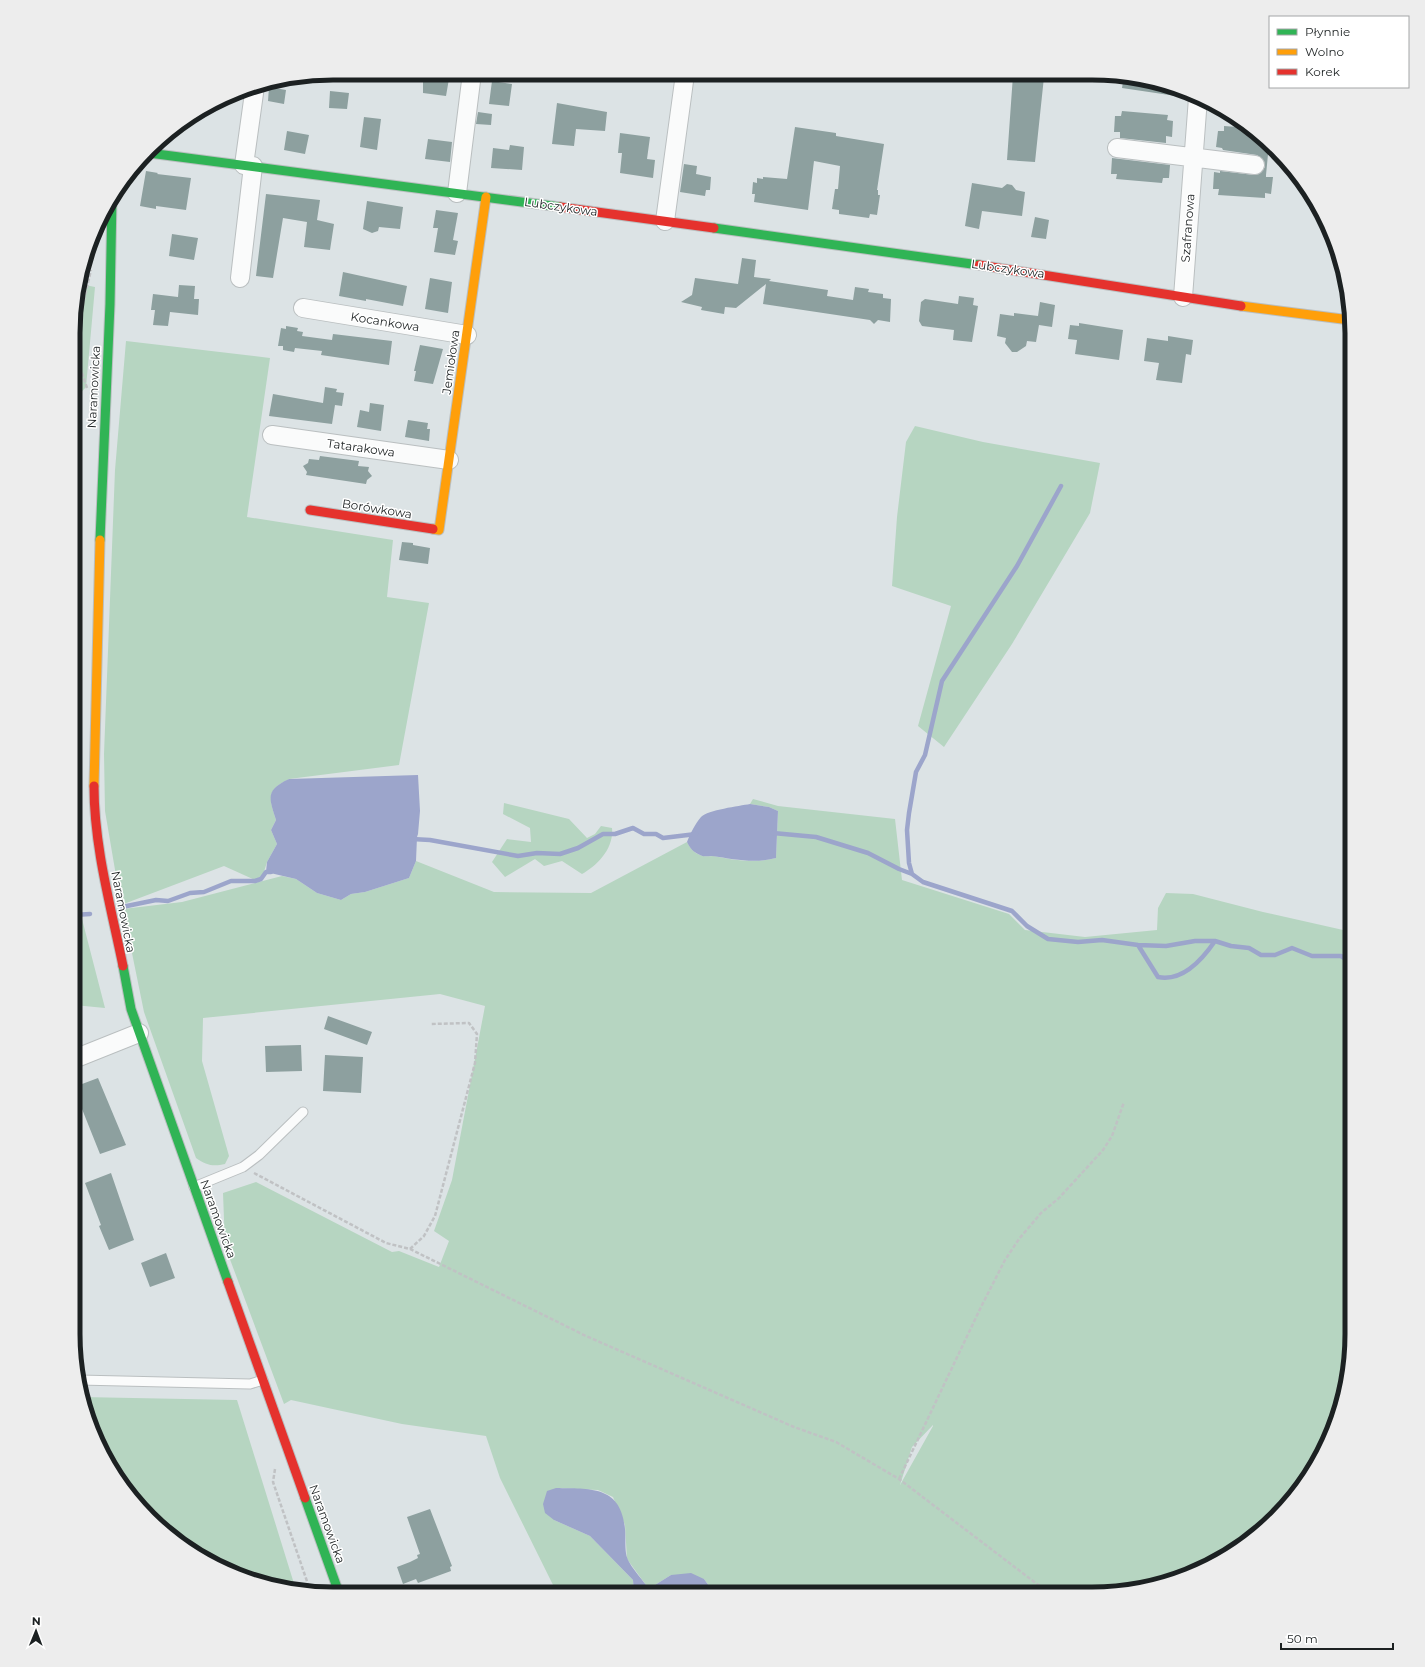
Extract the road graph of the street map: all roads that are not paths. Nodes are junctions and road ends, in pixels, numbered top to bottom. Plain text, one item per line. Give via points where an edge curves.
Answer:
1 (471, 80) edge
2 (685, 80) edge
3 (254, 92) edge
4 (1198, 103) edge
5 (1117, 148) dead end
6 (154, 154) edge
7 (1193, 159) junction
8 (248, 165) junction
9 (1255, 165) dead end
10 (457, 193) junction
11 (486, 197) junction
12 (112, 210) edge
13 (665, 221) junction
14 (240, 278) dead end
15 (1183, 297) junction
16 (302, 308) dead end
17 (1344, 319) edge
18 (467, 335) junction
19 (272, 435) dead end
20 (449, 460) junction
21 (310, 510) dead end
22 (440, 530) joint
23 (139, 1033) junction
24 (80, 1057) edge
25 (303, 1112) dead end
26 (194, 1187) junction
27 (84, 1380) edge
28 (263, 1380) junction
29 (337, 1587) edge

1 - 10 street
2 - 13 street
3 - 8 street
4 - 7 street, Szafranowa
5 - 7 street
6 - 8 street, Lubczykowa
7 - 9 street
7 - 15 street, Szafranowa
8 - 10 street, Lubczykowa
8 - 14 street
10 - 11 street, Lubczykowa
11 - 13 street, Lubczykowa
11 - 18 street, Jemiołowa
12 - 23 street, Naramowicka via 101,479 94,783 96,826 104,873 123,973
13 - 15 street, Lubczykowa via 1045,274
15 - 17 street, Lubczykowa via 1273,312
16 - 18 street, Kocankowa
18 - 20 street, Jemiołowa
19 - 20 street, Tatarakowa
20 - 22 street, Jemiołowa
21 - 22 street, Borówkowa
23 - 24 street
23 - 26 street, Naramowicka
25 - 26 lane via 244,1167
26 - 28 street, Naramowicka
27 - 28 lane via 250,1384
28 - 29 street, Naramowicka

